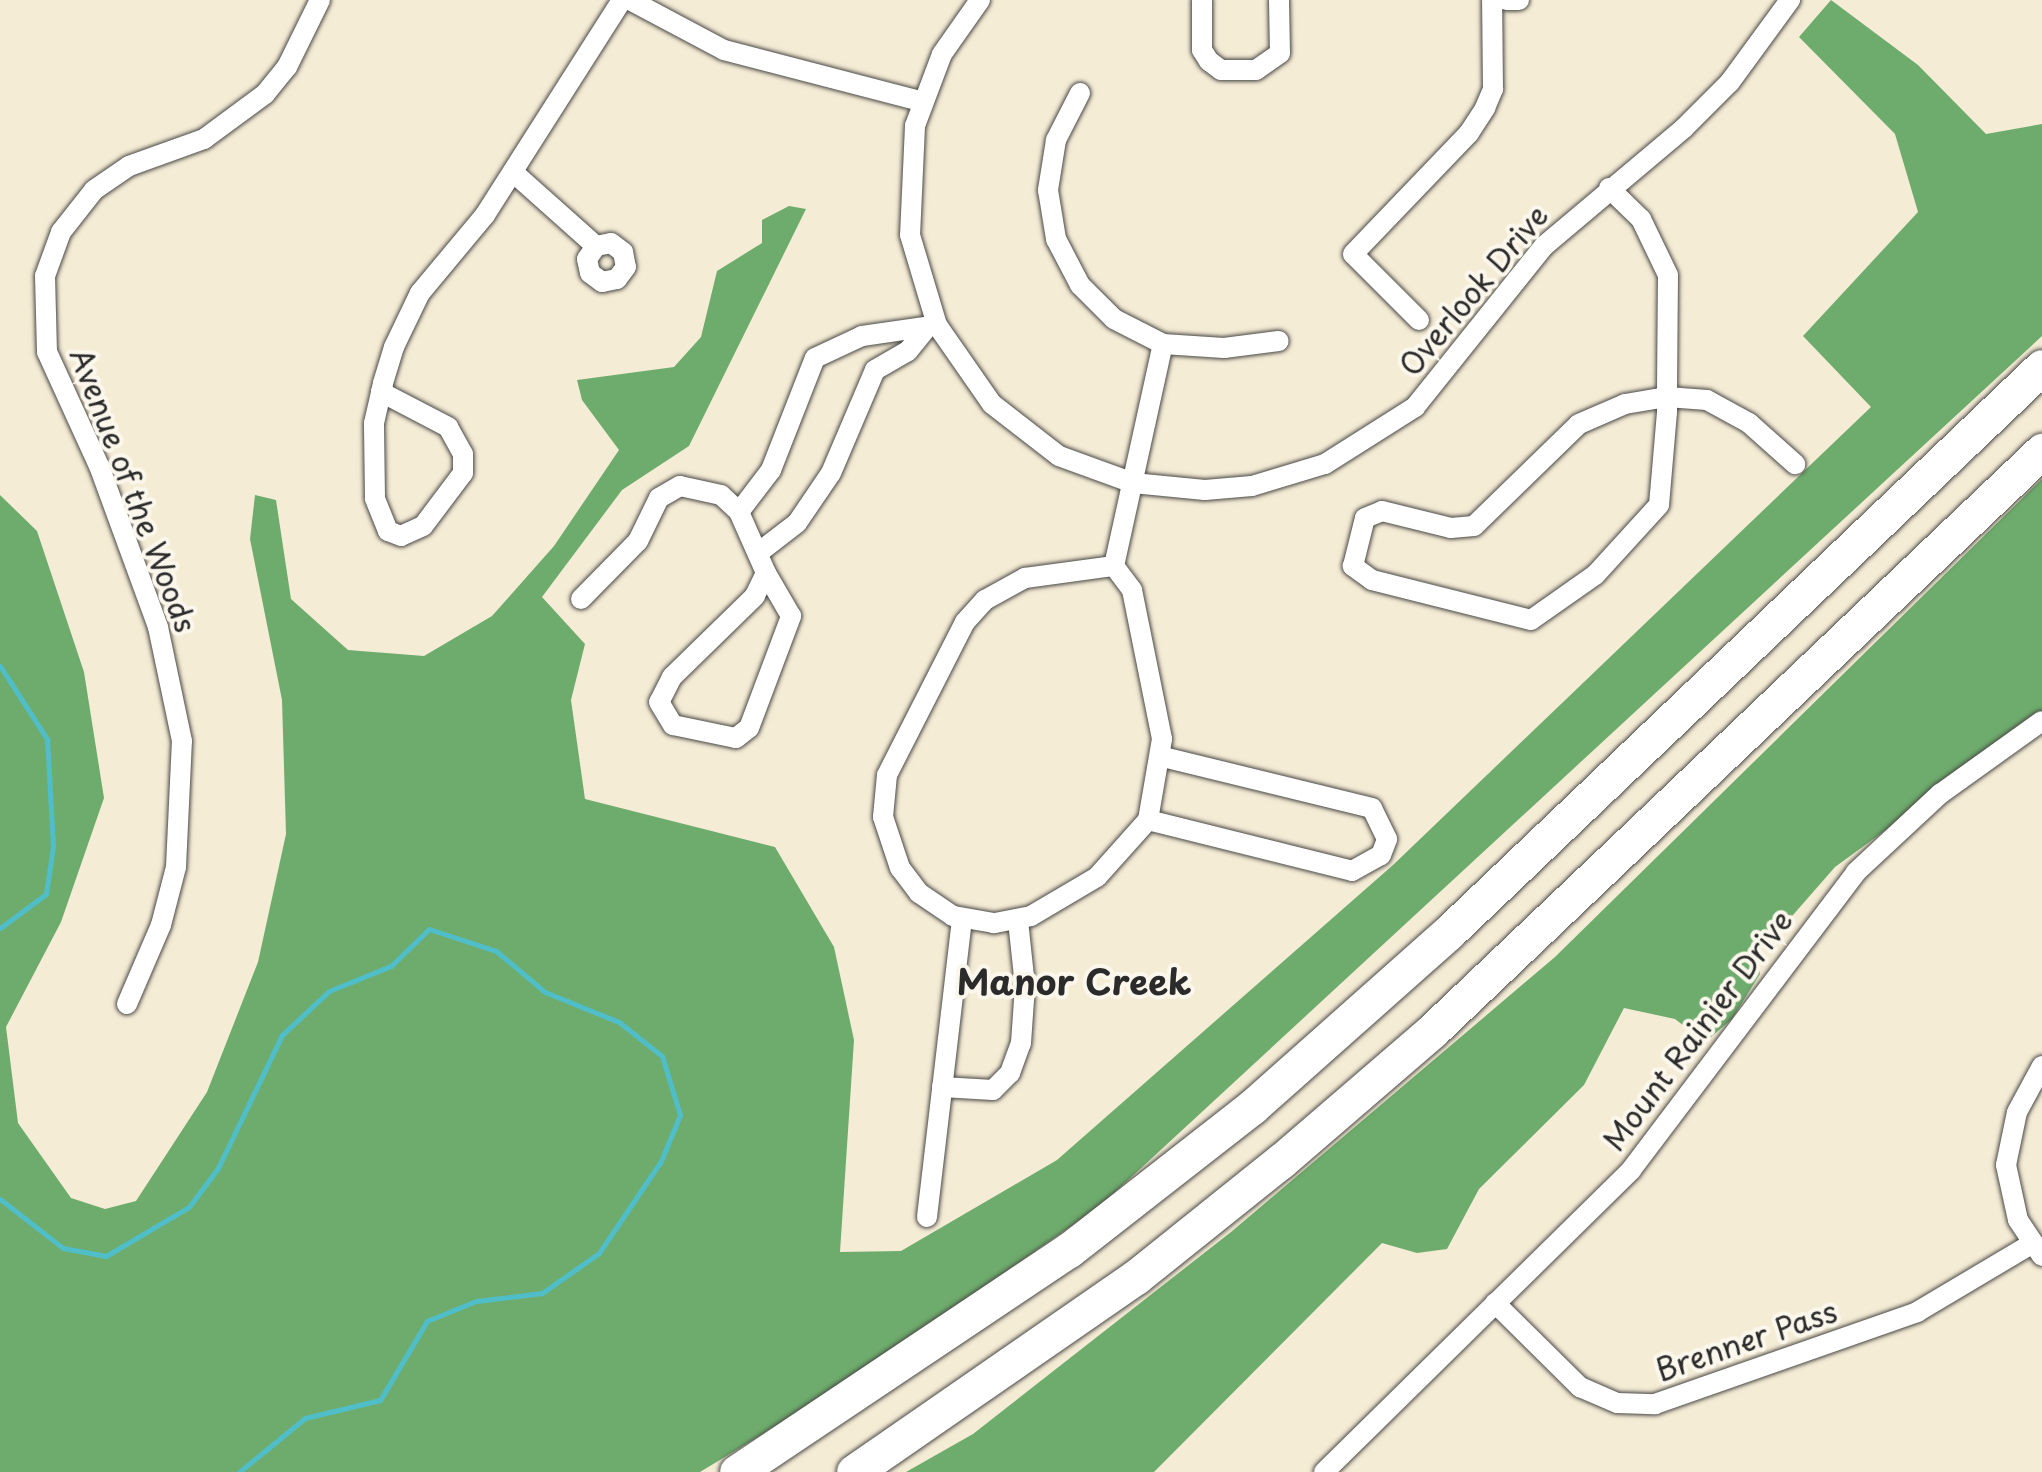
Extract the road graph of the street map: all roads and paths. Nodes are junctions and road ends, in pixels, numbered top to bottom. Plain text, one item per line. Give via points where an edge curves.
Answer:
1 (320, 0) edge
2 (622, 0) edge
3 (630, 0) edge
4 (980, 0) edge
5 (1202, 0) edge
6 (1279, 0) edge
7 (1492, 0) edge
8 (1506, 0) edge
9 (1519, 0) edge
10 (1790, 0) edge
11 (1080, 93) dead end
12 (923, 102) junction
13 (514, 172) junction
14 (1609, 188) junction
15 (596, 246) dead end
16 (1420, 320) dead end
17 (931, 328) junction
18 (855, 339) junction
19 (1279, 341) dead end
20 (1163, 344) junction
21 (2042, 366) edge
22 (875, 370) junction
23 (381, 392) junction
24 (1667, 397) junction
25 (2042, 451) edge
26 (1794, 464) dead end
27 (1134, 484) junction
28 (738, 512) junction
29 (762, 563) junction
30 (1114, 566) junction
31 (581, 599) dead end
32 (2042, 721) edge
33 (1163, 757) junction
34 (1148, 820) junction
35 (962, 918) junction
36 (1018, 920) junction
37 (127, 1004) dead end
38 (2042, 1066) edge
39 (942, 1087) junction
40 (927, 1216) dead end
41 (2037, 1250) edge
42 (1495, 1304) junction
43 (737, 1472) edge
44 (854, 1472) edge
45 (1324, 1472) edge

1 - 37 street, Avenue of the Woods via 302,41 265,94 204,139 129,166 94,190 61,232 45,276 41,315 47,352 158,626 182,741 176,868 161,925
2 - 13 street
3 - 12 street via 724,50
4 - 12 street, Overlook Drive via 942,54
5 - 6 street via 1202,50 1209,61 1221,70 1256,70 1280,53
7 - 16 street via 1492,89 1485,108 1470,133 1352,254
8 - 9 street
10 - 14 street, Overlook Drive via 1730,82
11 - 20 street via 1050,167 1056,239 1096,304
12 - 17 street, Overlook Drive via 914,126 908,213
13 - 15 street
13 - 23 street via 420,293
14 - 24 street via 1641,219 1668,275
14 - 27 street, Overlook Drive via 1519,275 1445,376 1374,439 1325,464 1252,486
17 - 18 street
17 - 22 street
17 - 27 street, Overlook Drive via 1013,424 1059,456
18 - 22 street via 859,356
18 - 28 street via 816,358 771,470
19 - 20 street via 1224,348
20 - 27 street
21 - 43 highway via 1448,933 1252,1107 1070,1250
22 - 29 street via 831,473
23 - 23 street via 374,423 375,498 388,531 401,536 433,513 463,473 463,454 448,427
24 - 24 street via 1659,505 1594,575 1531,620 1372,580 1353,566 1365,518 1382,511 1452,528 1474,526 1579,424 1625,404
24 - 26 street via 1707,400 1749,423
25 - 44 highway via 1472,994 1282,1161 1136,1277
27 - 30 street
28 - 29 street
28 - 31 street via 721,495 680,486 669,490 638,541
29 - 29 street via 755,596 661,691 659,702 673,726 736,738 749,728 791,616
30 - 33 street via 1132,590
30 - 35 street via 1025,578 985,600 964,622 887,775 883,817 900,868 918,893
32 - 42 street, Mount Rainier Drive via 1940,794 1856,872 1678,1116
33 - 34 street
33 - 34 street via 1372,808 1387,839 1382,855 1352,870
34 - 36 street via 1097,878
35 - 36 street
35 - 39 street
36 - 39 street via 1025,986 1021,1043 1010,1073 994,1090
38 - 41 street via 2017,1112 2006,1165 2018,1220
39 - 40 street
41 - 42 street, Brenner Pass via 1917,1312 1655,1404 1617,1403 1580,1388
42 - 45 street, Mount Rainier Drive

